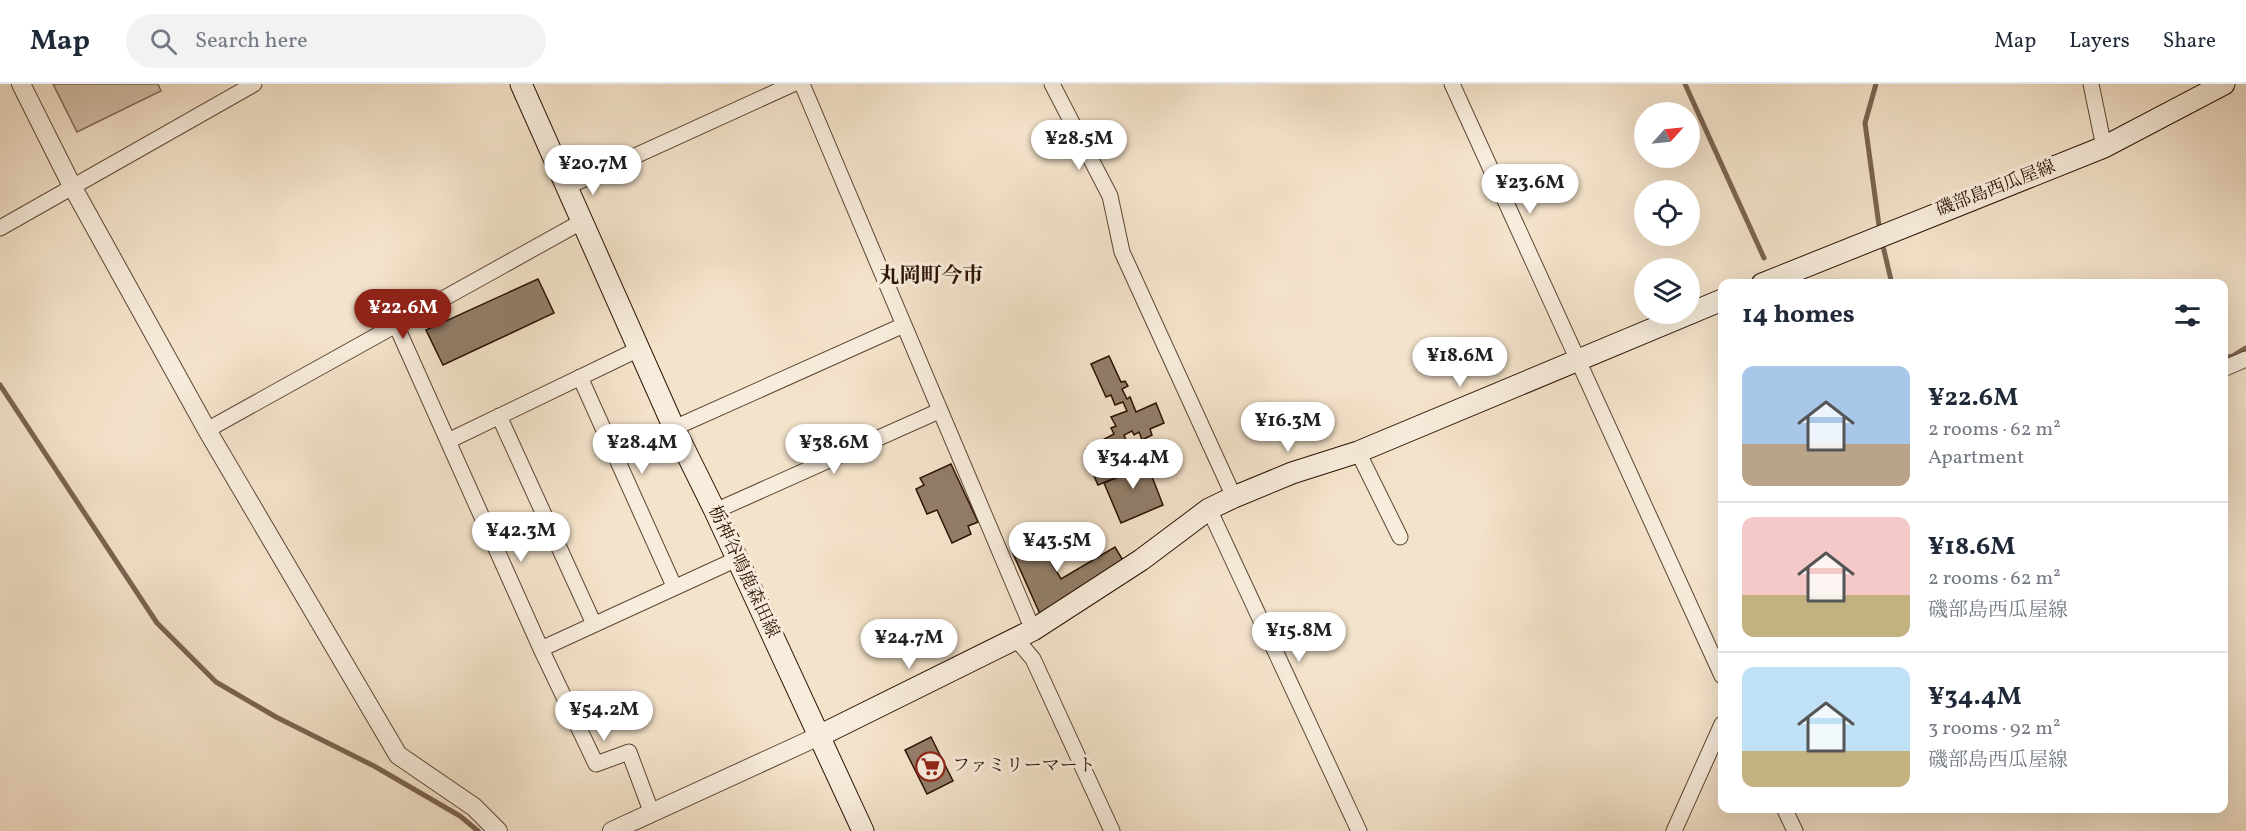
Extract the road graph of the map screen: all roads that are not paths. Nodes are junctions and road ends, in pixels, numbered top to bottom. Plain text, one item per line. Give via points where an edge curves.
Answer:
1 (21, 84) edge
2 (254, 84) edge
3 (521, 84) edge
4 (793, 84) edge
5 (802, 84) edge
6 (1052, 84) edge
7 (1452, 84) edge
8 (2091, 84) edge
9 (2224, 84) edge
10 (2104, 147) junction
11 (72, 186) junction
12 (567, 187) junction
13 (583, 221) junction
14 (0, 228) edge
15 (1774, 279) edge
16 (1718, 302) edge
17 (396, 325) junction
18 (904, 325) junction
19 (641, 348) junction
20 (2246, 359) edge
21 (1578, 361) junction
22 (2228, 367) edge
23 (580, 377) junction
24 (939, 411) junction
25 (499, 416) junction
26 (674, 428) junction
27 (207, 430) junction
28 (448, 441) junction
29 (1358, 452) junction
30 (1234, 497) junction
31 (1209, 510) junction
32 (715, 511) junction
33 (1400, 537) dead end
34 (737, 559) junction
35 (674, 586) junction
36 (594, 624) junction
37 (1025, 635) junction
38 (541, 649) junction
39 (1718, 666) edge
40 (1718, 733) edge
41 (819, 736) junction
42 (651, 811) junction
43 (1786, 813) edge
44 (498, 831) edge
45 (612, 831) edge
46 (863, 831) edge
47 (1112, 831) edge
48 (1359, 831) edge
49 (1674, 831) edge
50 (1795, 831) edge

1 - 11 street
2 - 11 street
3 - 12 main road, 栃神谷鳴鹿森田線
4 - 12 street
5 - 18 street
6 - 30 street via 1110,196 1122,252
7 - 21 street
8 - 10 street
9 - 10 main road, 磯部島西瓜屋線
10 - 15 main road, 磯部島西瓜屋線
11 - 14 street
11 - 27 street
12 - 13 main road, 栃神谷鳴鹿森田線
13 - 17 street
13 - 19 main road, 栃神谷鳴鹿森田線
16 - 21 main road
17 - 27 street
17 - 28 street
18 - 24 street
18 - 26 street
19 - 23 street
19 - 26 main road, 栃神谷鳴鹿森田線
20 - 22 street
21 - 29 main road
21 - 39 street
23 - 25 street
23 - 35 street
24 - 32 street
24 - 37 street
25 - 28 street
25 - 36 street
26 - 32 main road, 栃神谷鳴鹿森田線
27 - 44 street via 398,755 474,807
28 - 38 street
29 - 30 main road
29 - 33 street
30 - 31 main road
31 - 37 main road via 1141,560
31 - 48 street
32 - 34 main road, 栃神谷鳴鹿森田線
34 - 35 street
34 - 41 main road, 栃神谷鳴鹿森田線
35 - 36 street
36 - 38 street
37 - 41 main road
37 - 47 street
38 - 42 street via 596,764 628,752
40 - 49 street
41 - 42 street
41 - 46 main road, 栃神谷鳴鹿森田線
42 - 45 street
43 - 50 street

